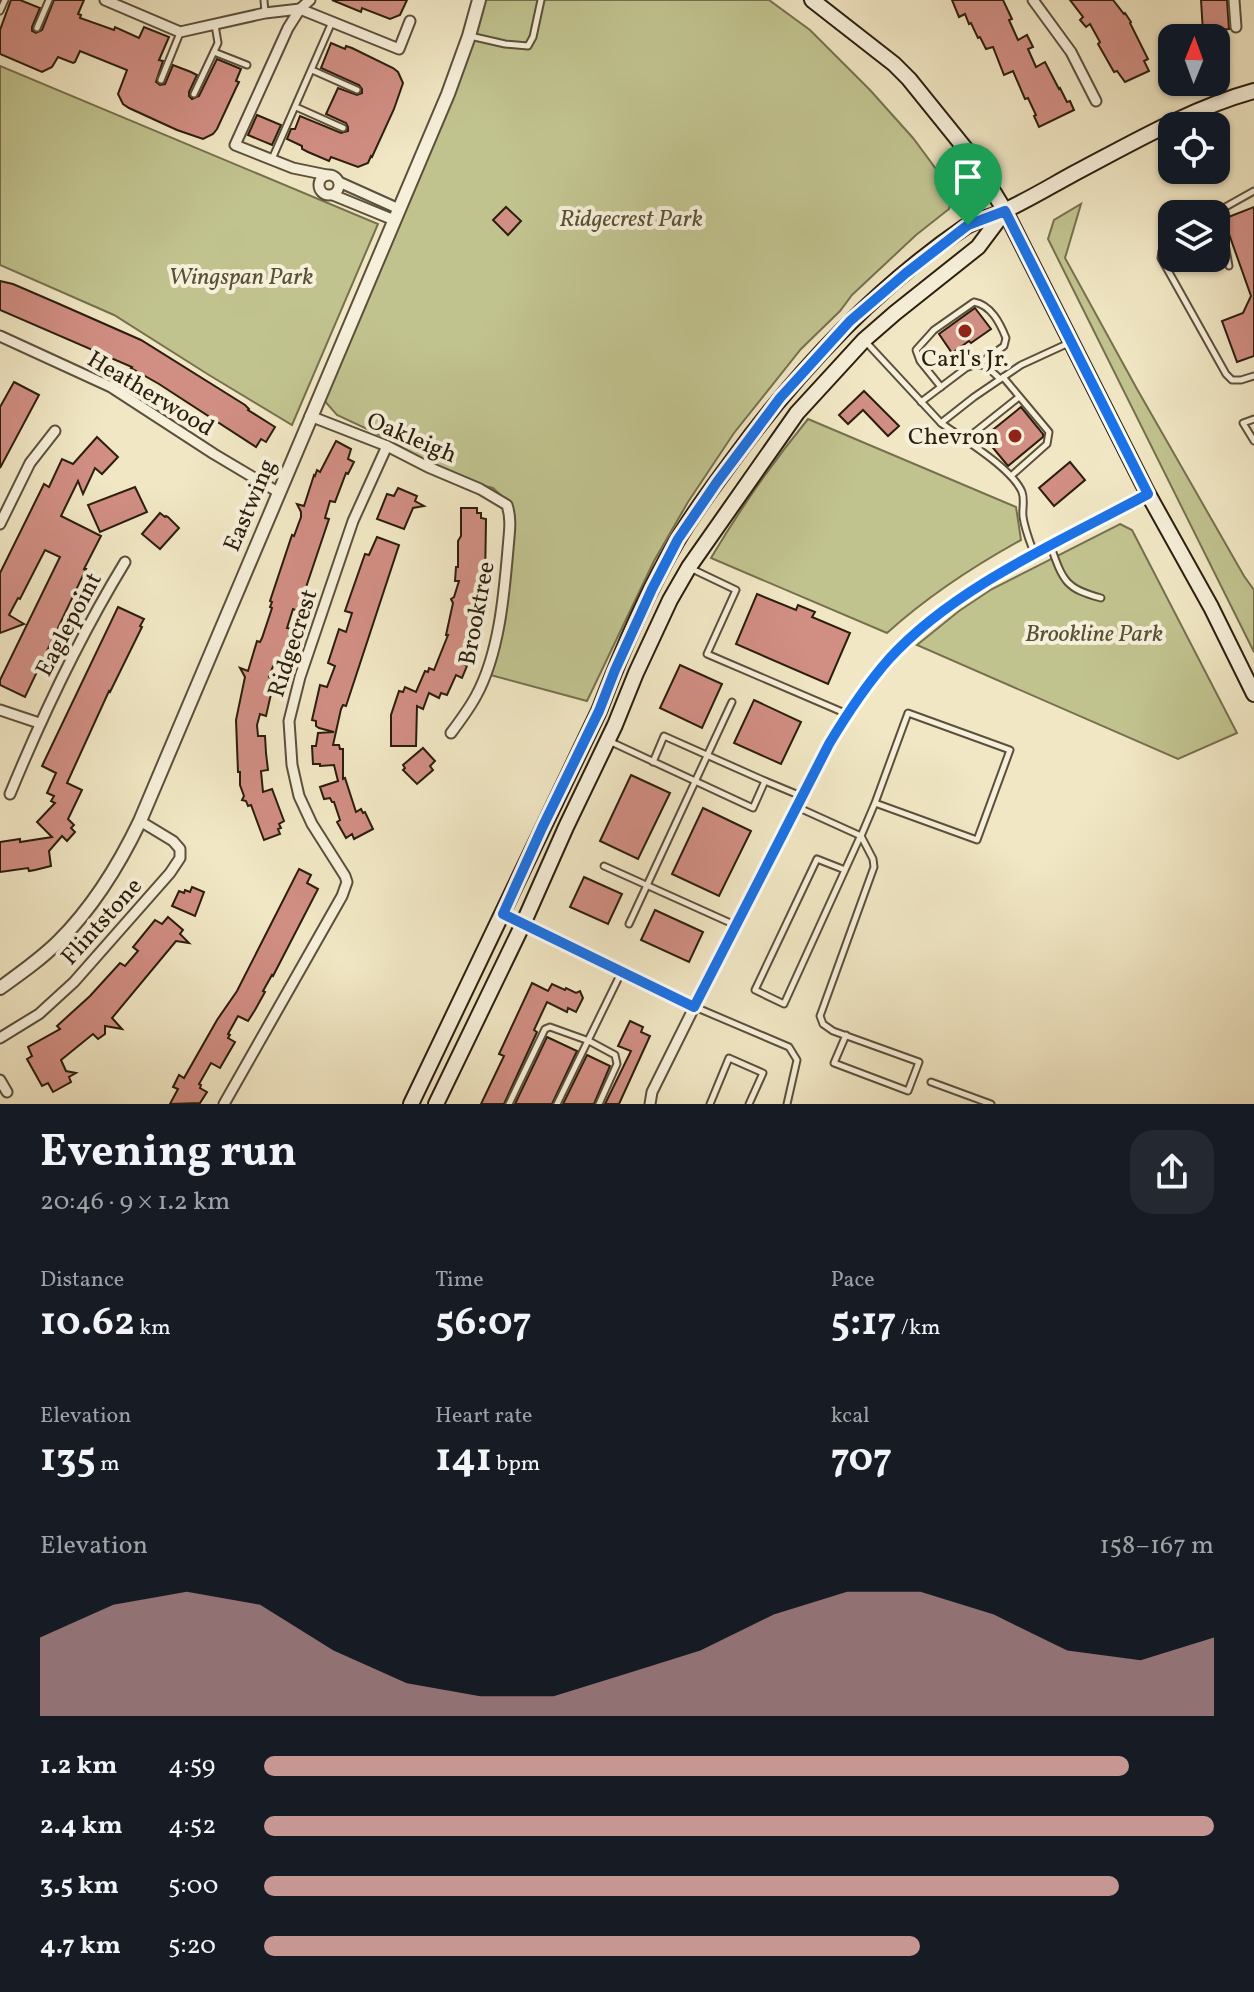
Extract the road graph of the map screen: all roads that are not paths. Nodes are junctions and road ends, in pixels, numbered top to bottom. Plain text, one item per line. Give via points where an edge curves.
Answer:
1 (5, 0) edge
2 (49, 0) edge
3 (105, 0) edge
4 (136, 0) edge
5 (264, 0) edge
6 (310, 0) edge
7 (479, 0) edge
8 (541, 0) edge
9 (812, 0) edge
10 (1033, 0) edge
11 (1234, 0) edge
12 (120, 2) edge
13 (300, 9) junction
14 (0, 11) edge
15 (132, 11) junction
16 (265, 13) junction
17 (410, 21) dead end
18 (332, 22) junction
19 (215, 24) junction
20 (1236, 27) dead end
21 (37, 28) dead end
22 (180, 32) junction
23 (469, 36) junction
24 (214, 52) junction
25 (247, 65) dead end
26 (312, 70) junction
27 (161, 80) dead end
28 (357, 90) dead end
29 (1254, 91) edge
30 (194, 94) dead end
31 (1096, 101) dead end
32 (296, 107) junction
33 (343, 128) dead end
34 (271, 160) junction
35 (299, 170) junction
36 (327, 175) junction
37 (339, 182) junction
38 (319, 187) junction
39 (1254, 191) edge
40 (333, 195) junction
41 (1230, 204) edge
42 (1005, 211) junction
43 (396, 214) junction
44 (1169, 272) edge
45 (0, 336) edge
46 (864, 340) junction
47 (1072, 342) junction
48 (979, 364) junction
49 (1254, 376) edge
50 (1002, 378) junction
51 (941, 387) junction
52 (1019, 397) junction
53 (921, 402) junction
54 (310, 416) junction
55 (1254, 419) edge
56 (941, 423) junction
57 (55, 431) dead end
58 (965, 440) junction
59 (1254, 441) edge
60 (387, 446) junction
61 (1011, 476) junction
62 (278, 492) junction
63 (1148, 494) junction
64 (496, 498) joint
65 (0, 524) edge
66 (1050, 546) junction
67 (1035, 554) junction
68 (125, 562) dead end
69 (689, 567) junction
70 (1101, 598) dead end
71 (1254, 694) edge
72 (732, 702) dead end
73 (0, 710) edge
74 (847, 714) junction
75 (39, 723) junction
76 (451, 733) dead end
77 (608, 741) junction
78 (707, 755) junction
79 (653, 762) junction
80 (765, 781) junction
81 (695, 782) junction
82 (10, 794) dead end
83 (801, 796) junction
84 (875, 803) junction
85 (796, 807) junction
86 (140, 821) junction
87 (861, 836) junction
88 (604, 866) dead end
89 (845, 870) junction
90 (647, 885) junction
91 (503, 914) junction
92 (523, 924) junction
93 (629, 924) dead end
94 (735, 925) junction
95 (622, 972) junction
96 (0, 988) edge
97 (694, 1007) junction
98 (846, 1035) junction
99 (0, 1038) edge
100 (589, 1041) junction
101 (0, 1080) edge
102 (931, 1082) dead end
103 (7, 1092) dead end
104 (224, 1104) edge
105 (411, 1104) edge
106 (436, 1104) edge
107 (509, 1104) edge
108 (557, 1104) edge
109 (599, 1104) edge
110 (650, 1104) edge
111 (710, 1104) edge
112 (749, 1104) edge
113 (787, 1104) edge
114 (991, 1104) edge

1 - 14 lane
2 - 21 lane
3 - 12 street
4 - 15 street
5 - 16 lane
6 - 13 street
7 - 23 street, Eastwing
8 - 23 lane via 528,46
9 - 42 main road via 909,79 972,157
10 - 31 street via 1071,52
11 - 20 street
12 - 15 street
13 - 16 street
13 - 18 street
13 - 34 street via 235,145
15 - 22 street
16 - 19 street
17 - 18 street via 399,49
18 - 26 lane
19 - 22 street
19 - 24 lane
22 - 27 lane
23 - 43 street, Eastwing
24 - 25 lane
24 - 30 lane
26 - 28 lane
26 - 32 lane
29 - 42 main road via 1155,131
32 - 33 lane
32 - 34 lane
34 - 35 street
35 - 36 street
35 - 38 street
36 - 37 street
36 - 38 street
37 - 40 street
37 - 43 street
38 - 40 street
39 - 41 lane
40 - 43 street
42 - 46 main road via 978,247
42 - 47 main road
42 - 91 main road via 968,225 850,321 780,398 717,482 652,589
43 - 54 street, Eastwing
44 - 49 lane via 1226,374 1232,380
45 - 62 street, Heatherwood via 111,387
46 - 53 lane
46 - 69 main road via 797,413
47 - 50 lane
47 - 63 main road
48 - 50 lane
48 - 51 lane
48 - 51 lane via 1004,346 1006,338 991,311 974,302 916,350
50 - 52 lane
50 - 56 lane
51 - 53 lane
52 - 58 lane
52 - 61 lane via 1049,432 1047,444
53 - 56 lane
54 - 60 street, Oakleigh
54 - 62 street, Eastwing
55 - 59 lane via 1243,423
56 - 58 lane
57 - 65 street via 30,463
58 - 61 lane
60 - 64 street, Oakleigh
60 - 104 street, Ridgecrest via 353,521 289,721 299,796 347,882
61 - 67 lane via 1024,497 1024,523
62 - 86 street, Eastwing
63 - 66 street
63 - 71 main road
64 - 76 street, Brooktree via 507,505 510,516 495,643 477,695
66 - 67 street
66 - 70 lane via 1067,583
67 - 74 street via 927,623 890,658
68 - 75 street, Eaglepoint
69 - 74 lane via 736,590 707,654
69 - 77 main road
72 - 78 lane
73 - 75 street
74 - 83 street
75 - 82 street, Eaglepoint
77 - 79 lane
77 - 92 main road
78 - 79 lane via 664,736
78 - 80 lane
78 - 81 lane
79 - 81 lane
80 - 81 lane via 753,808
80 - 83 lane
81 - 90 lane
83 - 85 street
84 - 84 lane via 908,713 1010,750 977,840
84 - 87 lane
85 - 87 lane
85 - 94 street
86 - 96 street, Eastwing via 101,890 60,940
86 - 99 street, Flintstone via 173,841 180,858 74,982 39,1014
87 - 89 lane
87 - 98 lane via 874,867 820,1016 823,1024
88 - 90 lane
89 - 89 lane via 784,1004 755,990 817,859
90 - 93 lane
90 - 94 lane
91 - 92 street
91 - 105 main road
92 - 95 street
92 - 106 main road
94 - 97 street
95 - 97 street
95 - 100 lane
97 - 110 street
97 - 113 lane via 789,1047 797,1060
98 - 98 lane via 919,1062 908,1091 834,1063
100 - 107 lane via 545,1029
100 - 108 lane
100 - 109 lane via 615,1055 617,1064
101 - 103 street
102 - 114 lane
111 - 112 lane via 729,1058 763,1073

